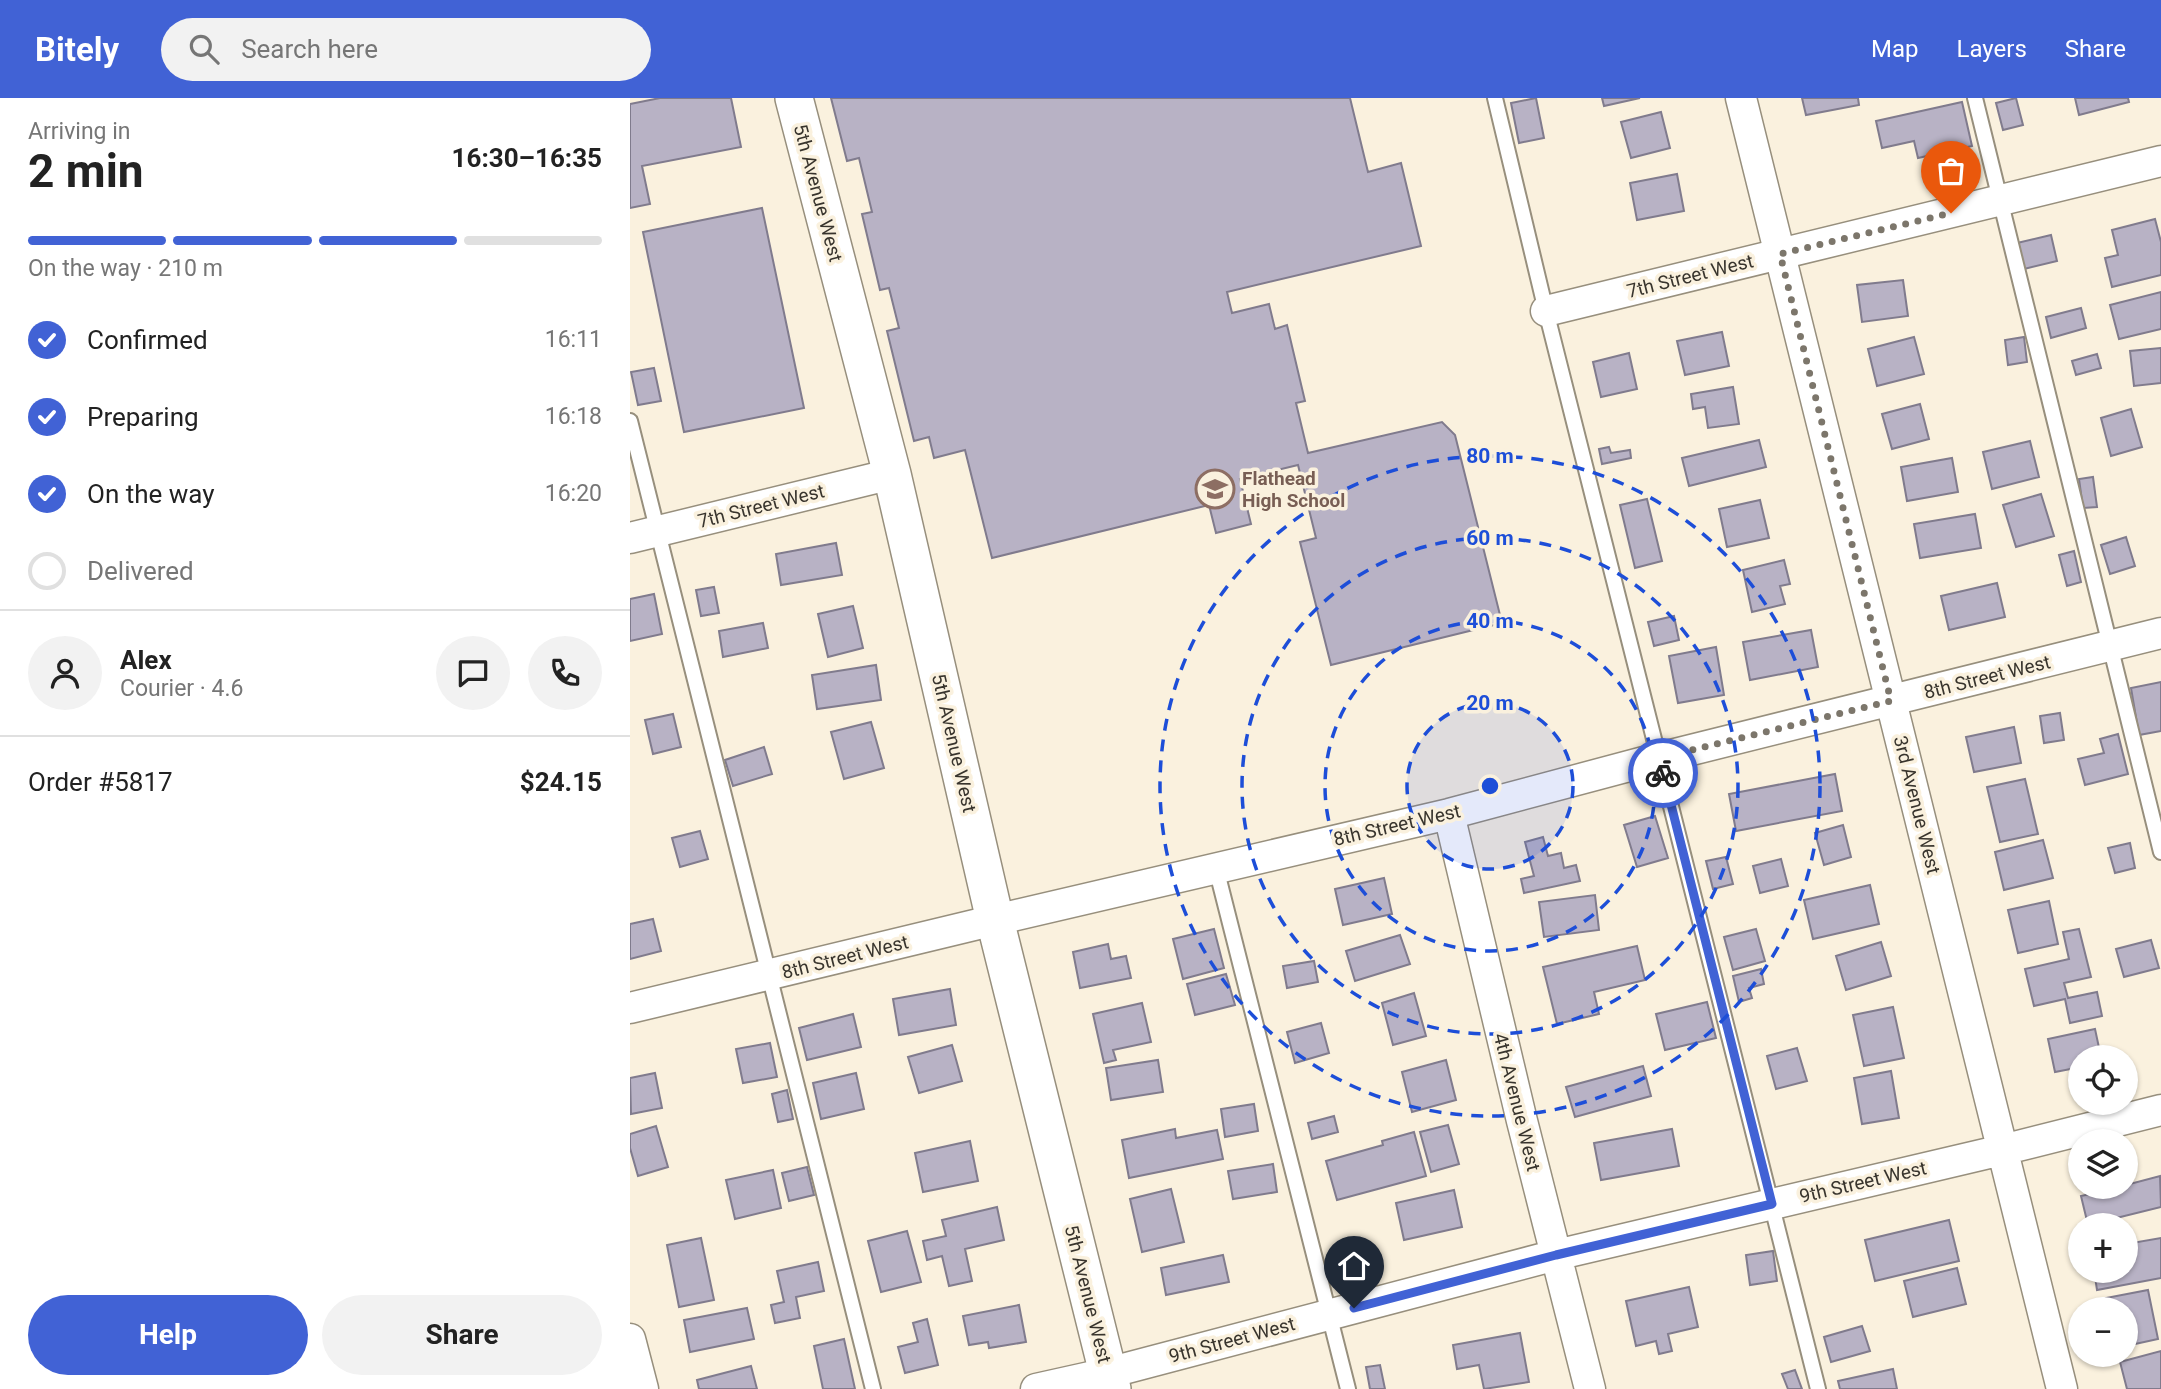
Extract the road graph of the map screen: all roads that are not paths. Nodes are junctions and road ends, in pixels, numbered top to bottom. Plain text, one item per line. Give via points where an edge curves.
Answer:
1 (793, 98) edge
2 (1495, 98) edge
3 (1741, 98) edge
4 (1975, 98) edge
5 (2161, 160) edge
6 (2000, 201) junction
7 (1780, 254) junction
8 (1546, 311) junction
9 (630, 421) edge
10 (892, 474) junction
11 (643, 535) edge
12 (2161, 633) edge
13 (2109, 646) junction
14 (1891, 701) junction
15 (1659, 758) junction
16 (1449, 814) junction
17 (2161, 852) edge
18 (1216, 868) junction
19 (995, 919) junction
20 (769, 976) junction
21 (630, 1008) edge
22 (2161, 1110) edge
23 (2002, 1150) junction
24 (1772, 1204) junction
25 (1556, 1255) junction
26 (1329, 1315) junction
27 (630, 1339) edge
28 (1110, 1381) edge
29 (643, 1389) edge
30 (873, 1389) edge
31 (1037, 1389) edge
32 (1348, 1389) edge
33 (1590, 1389) edge
34 (1818, 1389) edge
35 (2062, 1389) edge

1 - 10 street, 5th Avenue West
2 - 8 lane
3 - 7 street, 3rd Avenue West
4 - 6 lane
5 - 6 street, 7th Street West
6 - 7 street, 7th Street West
6 - 13 lane
7 - 8 street, 7th Street West
7 - 14 street, 3rd Avenue West
8 - 15 lane
9 - 11 lane
10 - 11 street, 7th Street West
10 - 19 street, 5th Avenue West
11 - 20 lane
12 - 13 street, 8th Street West
13 - 14 street, 8th Street West
13 - 17 lane
14 - 15 street, 8th Street West
14 - 23 street, 3rd Avenue West
15 - 16 street, 8th Street West
15 - 24 lane
16 - 18 street, 8th Street West
16 - 25 street, 4th Avenue West
18 - 19 street, 8th Street West
18 - 26 lane
19 - 20 street, 8th Street West
19 - 28 street, 5th Avenue West
20 - 21 street, 8th Street West
20 - 30 lane
22 - 23 street, 9th Street West
23 - 24 street, 9th Street West
23 - 35 street, 3rd Avenue West
24 - 25 street, 9th Street West
24 - 34 lane
25 - 26 street, 9th Street West
25 - 33 street, 4th Avenue West
26 - 28 street, 9th Street West
26 - 32 lane
27 - 29 street
28 - 31 street, 9th Street West

